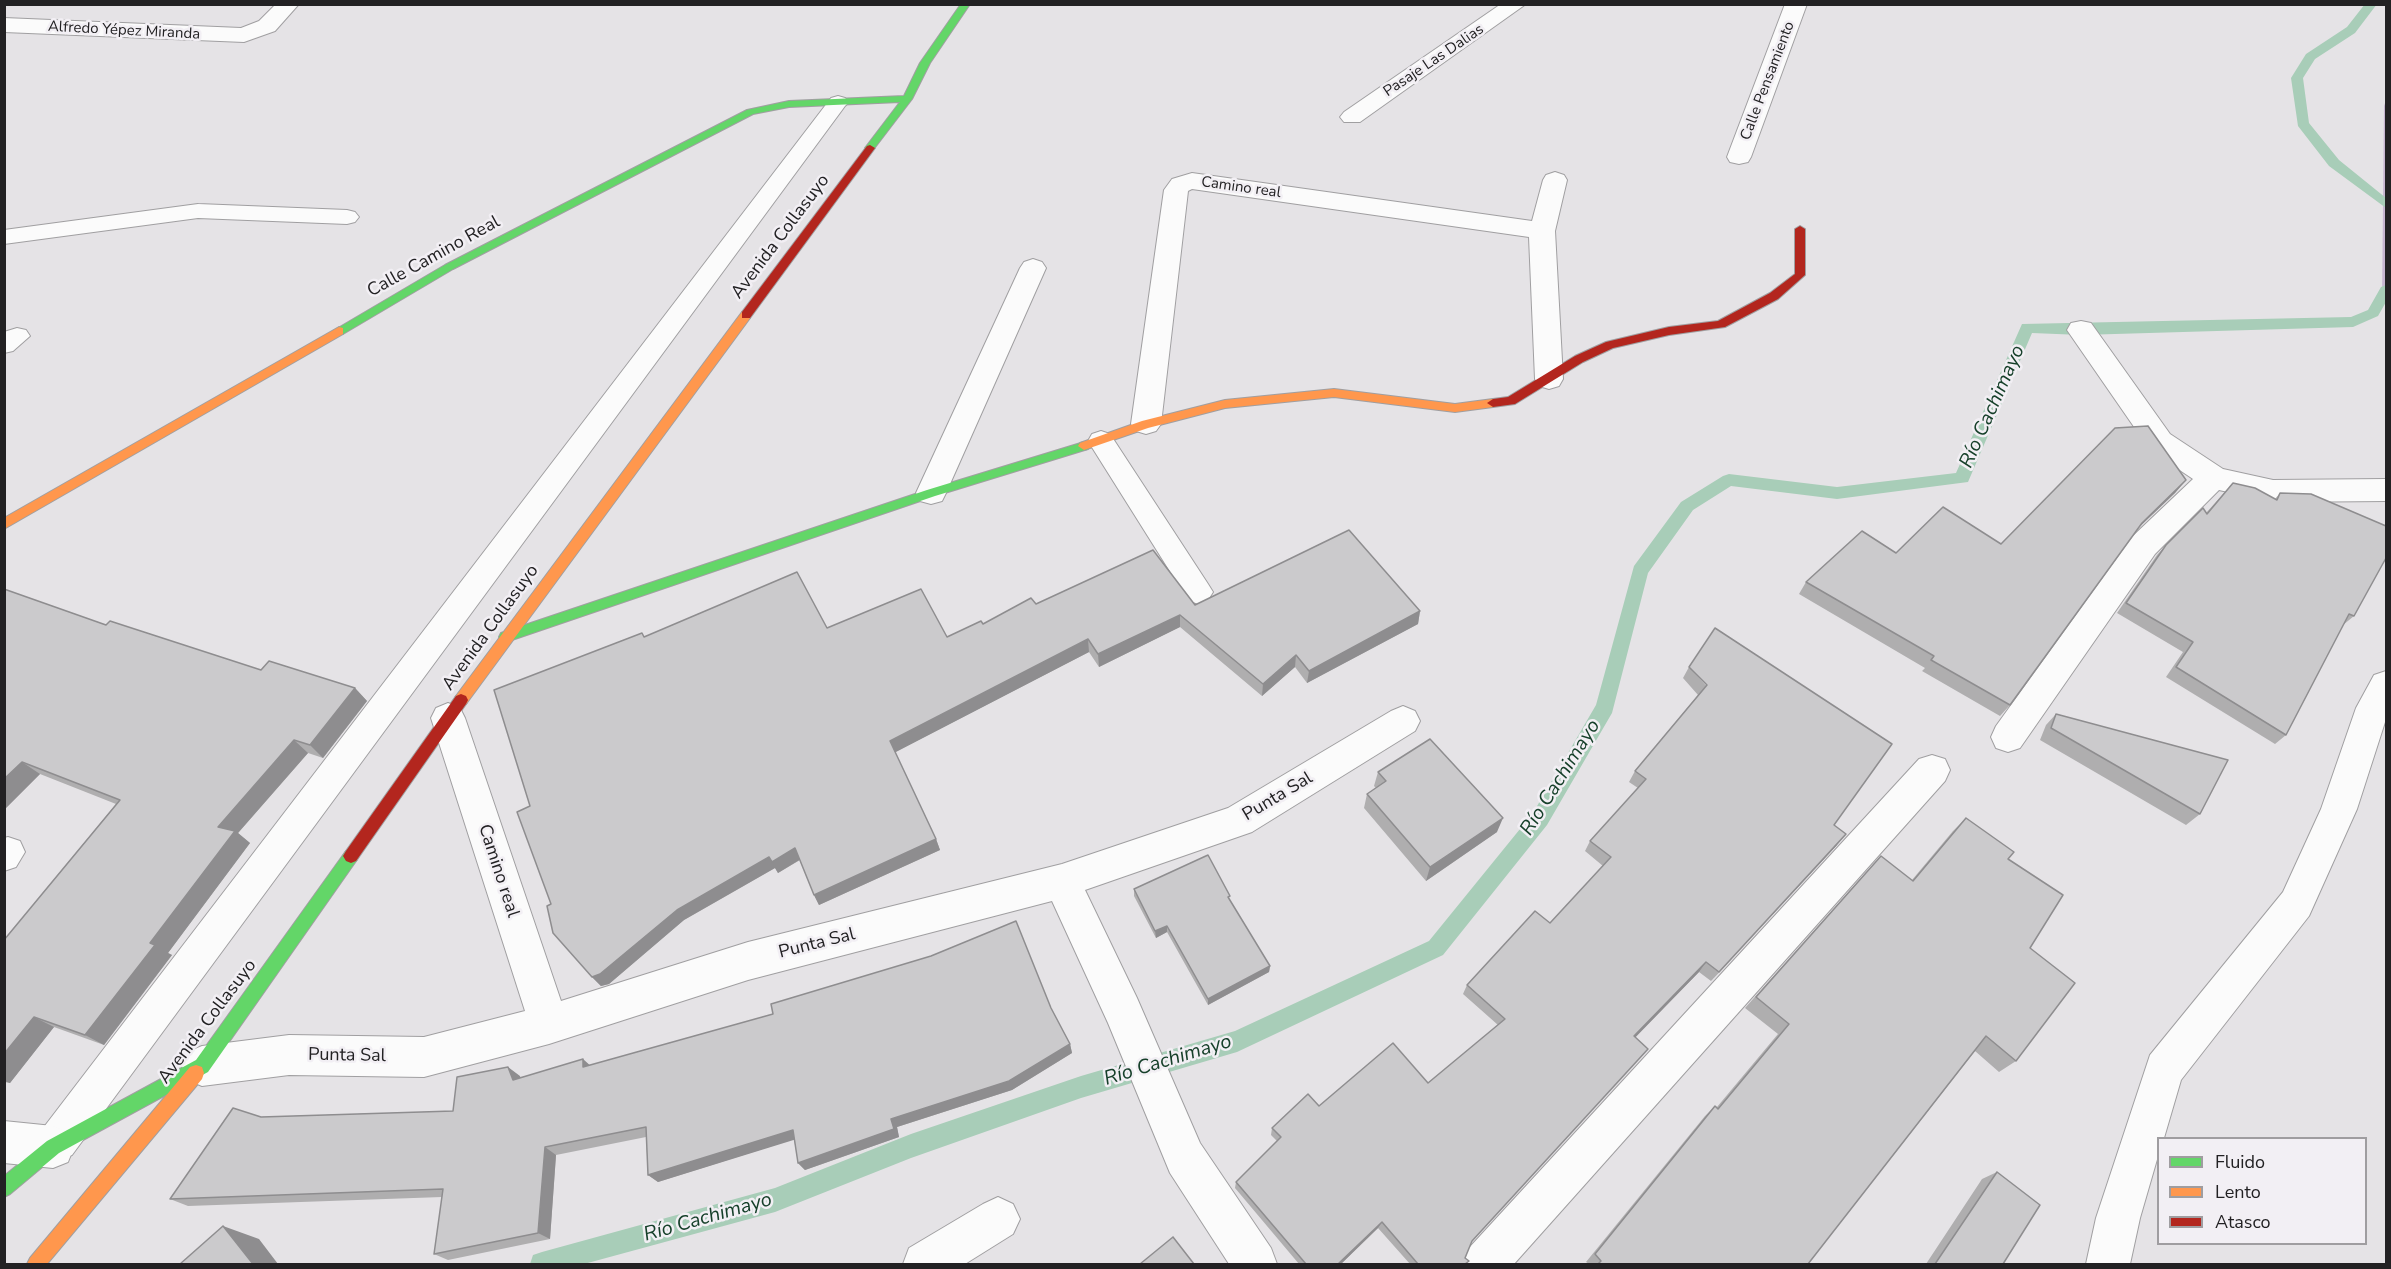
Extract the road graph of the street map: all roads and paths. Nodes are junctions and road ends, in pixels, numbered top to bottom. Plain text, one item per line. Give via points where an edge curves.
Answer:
1 (289, 4) edge
2 (966, 4) edge
3 (1516, 4) edge
4 (1796, 4) edge
5 (4, 25) edge
6 (907, 99) junction
7 (838, 102) junction
8 (1352, 117) dead end
9 (1739, 157) dead end
10 (1555, 180) dead end
11 (347, 217) dead end
12 (1800, 229) dead end
13 (1542, 231) junction
14 (4, 237) edge
15 (1032, 268) dead end
16 (2081, 330) dead end
17 (1550, 379) junction
18 (1146, 424) junction
19 (1101, 441) junction
20 (2214, 478) junction
21 (2386, 490) edge
22 (931, 493) junction
23 (4, 524) edge
24 (1198, 592) dead end
25 (506, 637) junction
26 (2386, 685) edge
27 (448, 718) junction
28 (1403, 722) dead end
29 (2008, 737) dead end
30 (1932, 770) dead end
31 (1062, 881) junction
32 (549, 1024) junction
33 (202, 1066) junction
34 (4, 1142) edge
35 (53, 1147) junction
36 (4, 1188) edge
37 (998, 1219) dead end
38 (36, 1264) edge
39 (925, 1264) edge
40 (1255, 1264) edge
41 (1485, 1264) edge
42 (2108, 1264) edge

1 - 5 street, Alfredo Yépez Miranda via 267,26 244,36
2 - 6 street, Avenida Collasuyo via 925,63
3 - 8 street, Pasaje Las Dalias
4 - 9 street, Calle Pensamiento
6 - 7 street, Calle Camino Real
6 - 25 street, Avenida Collasuyo
7 - 23 street, Calle Camino Real via 789,104 750,112 449,267
7 - 35 lane
10 - 13 street
11 - 14 lane via 198,211
12 - 17 street via 1800,275 1774,296 1721,324 1610,345 1579,358
13 - 17 street
13 - 18 street, Camino real via 1192,181 1181,184 1176,190
15 - 22 street
16 - 20 street via 2160,442
17 - 18 street via 1511,401 1455,408 1334,393 1225,404
18 - 19 street
19 - 22 street
19 - 24 lane
20 - 21 street via 2273,491
20 - 29 street via 2144,545
22 - 25 street
25 - 27 street, Avenida Collasuyo
26 - 42 street via 2373,708 2339,809 2296,904 2164,1069 2118,1218
27 - 32 street, Camino real
27 - 33 street, Avenida Collasuyo
28 - 31 street, Punta Sal via 1239,821
30 - 41 street
31 - 32 street, Punta Sal via 748,961
31 - 40 street via 1185,1158
32 - 33 street, Punta Sal via 424,1057 289,1055
33 - 35 street
33 - 38 street, Avenida Collasuyo
34 - 35 street
35 - 36 street
37 - 39 street

